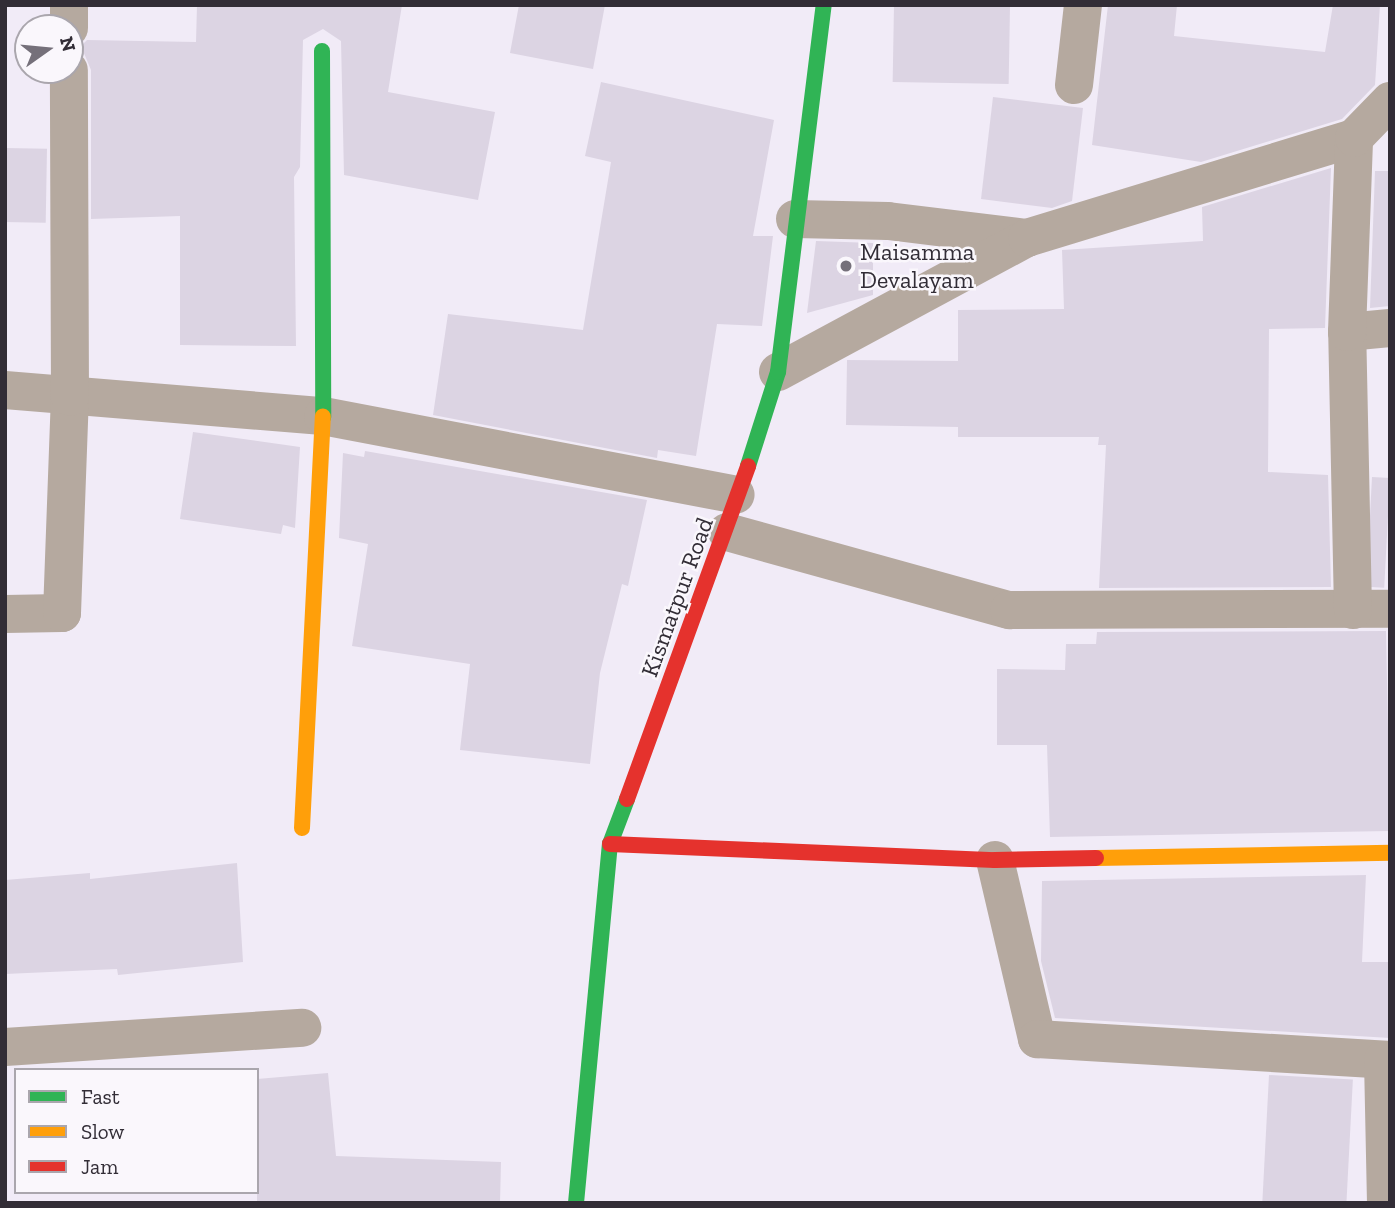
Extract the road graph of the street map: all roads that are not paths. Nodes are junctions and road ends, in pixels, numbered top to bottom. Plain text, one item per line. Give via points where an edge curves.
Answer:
1 (824, 5) edge
2 (1083, 5) edge
3 (323, 51) dead end
4 (69, 84) edge
5 (1074, 85) dead end
6 (1390, 101) edge
7 (1354, 138) junction
8 (795, 219) junction
9 (1027, 237) junction
10 (1390, 328) edge
11 (1347, 332) junction
12 (778, 372) junction
13 (5, 390) edge
14 (70, 397) junction
15 (323, 415) junction
16 (731, 514) junction
17 (1371, 610) edge
18 (5, 614) edge
19 (302, 828) dead end
20 (610, 844) junction
21 (1390, 853) edge
22 (995, 860) junction
23 (302, 1028) dead end
24 (5, 1047) edge
25 (1386, 1060) edge
26 (576, 1203) edge
27 (1386, 1203) edge

1 - 8 street, Kismatpur Road
2 - 5 street
3 - 15 street
4 - 14 street
6 - 7 street
7 - 9 street
7 - 11 street
8 - 9 street via 888,221
8 - 12 street, Kismatpur Road
9 - 12 street
10 - 11 street
11 - 17 street
12 - 16 street, Kismatpur Road
13 - 14 street
14 - 15 street
14 - 18 street via 62,613
15 - 16 street
15 - 19 street
16 - 17 street via 1009,610
16 - 20 street, Kismatpur Road
20 - 22 street
20 - 26 street, Kismatpur Road
21 - 22 street
22 - 25 street via 1037,1039
23 - 24 street
25 - 27 street

